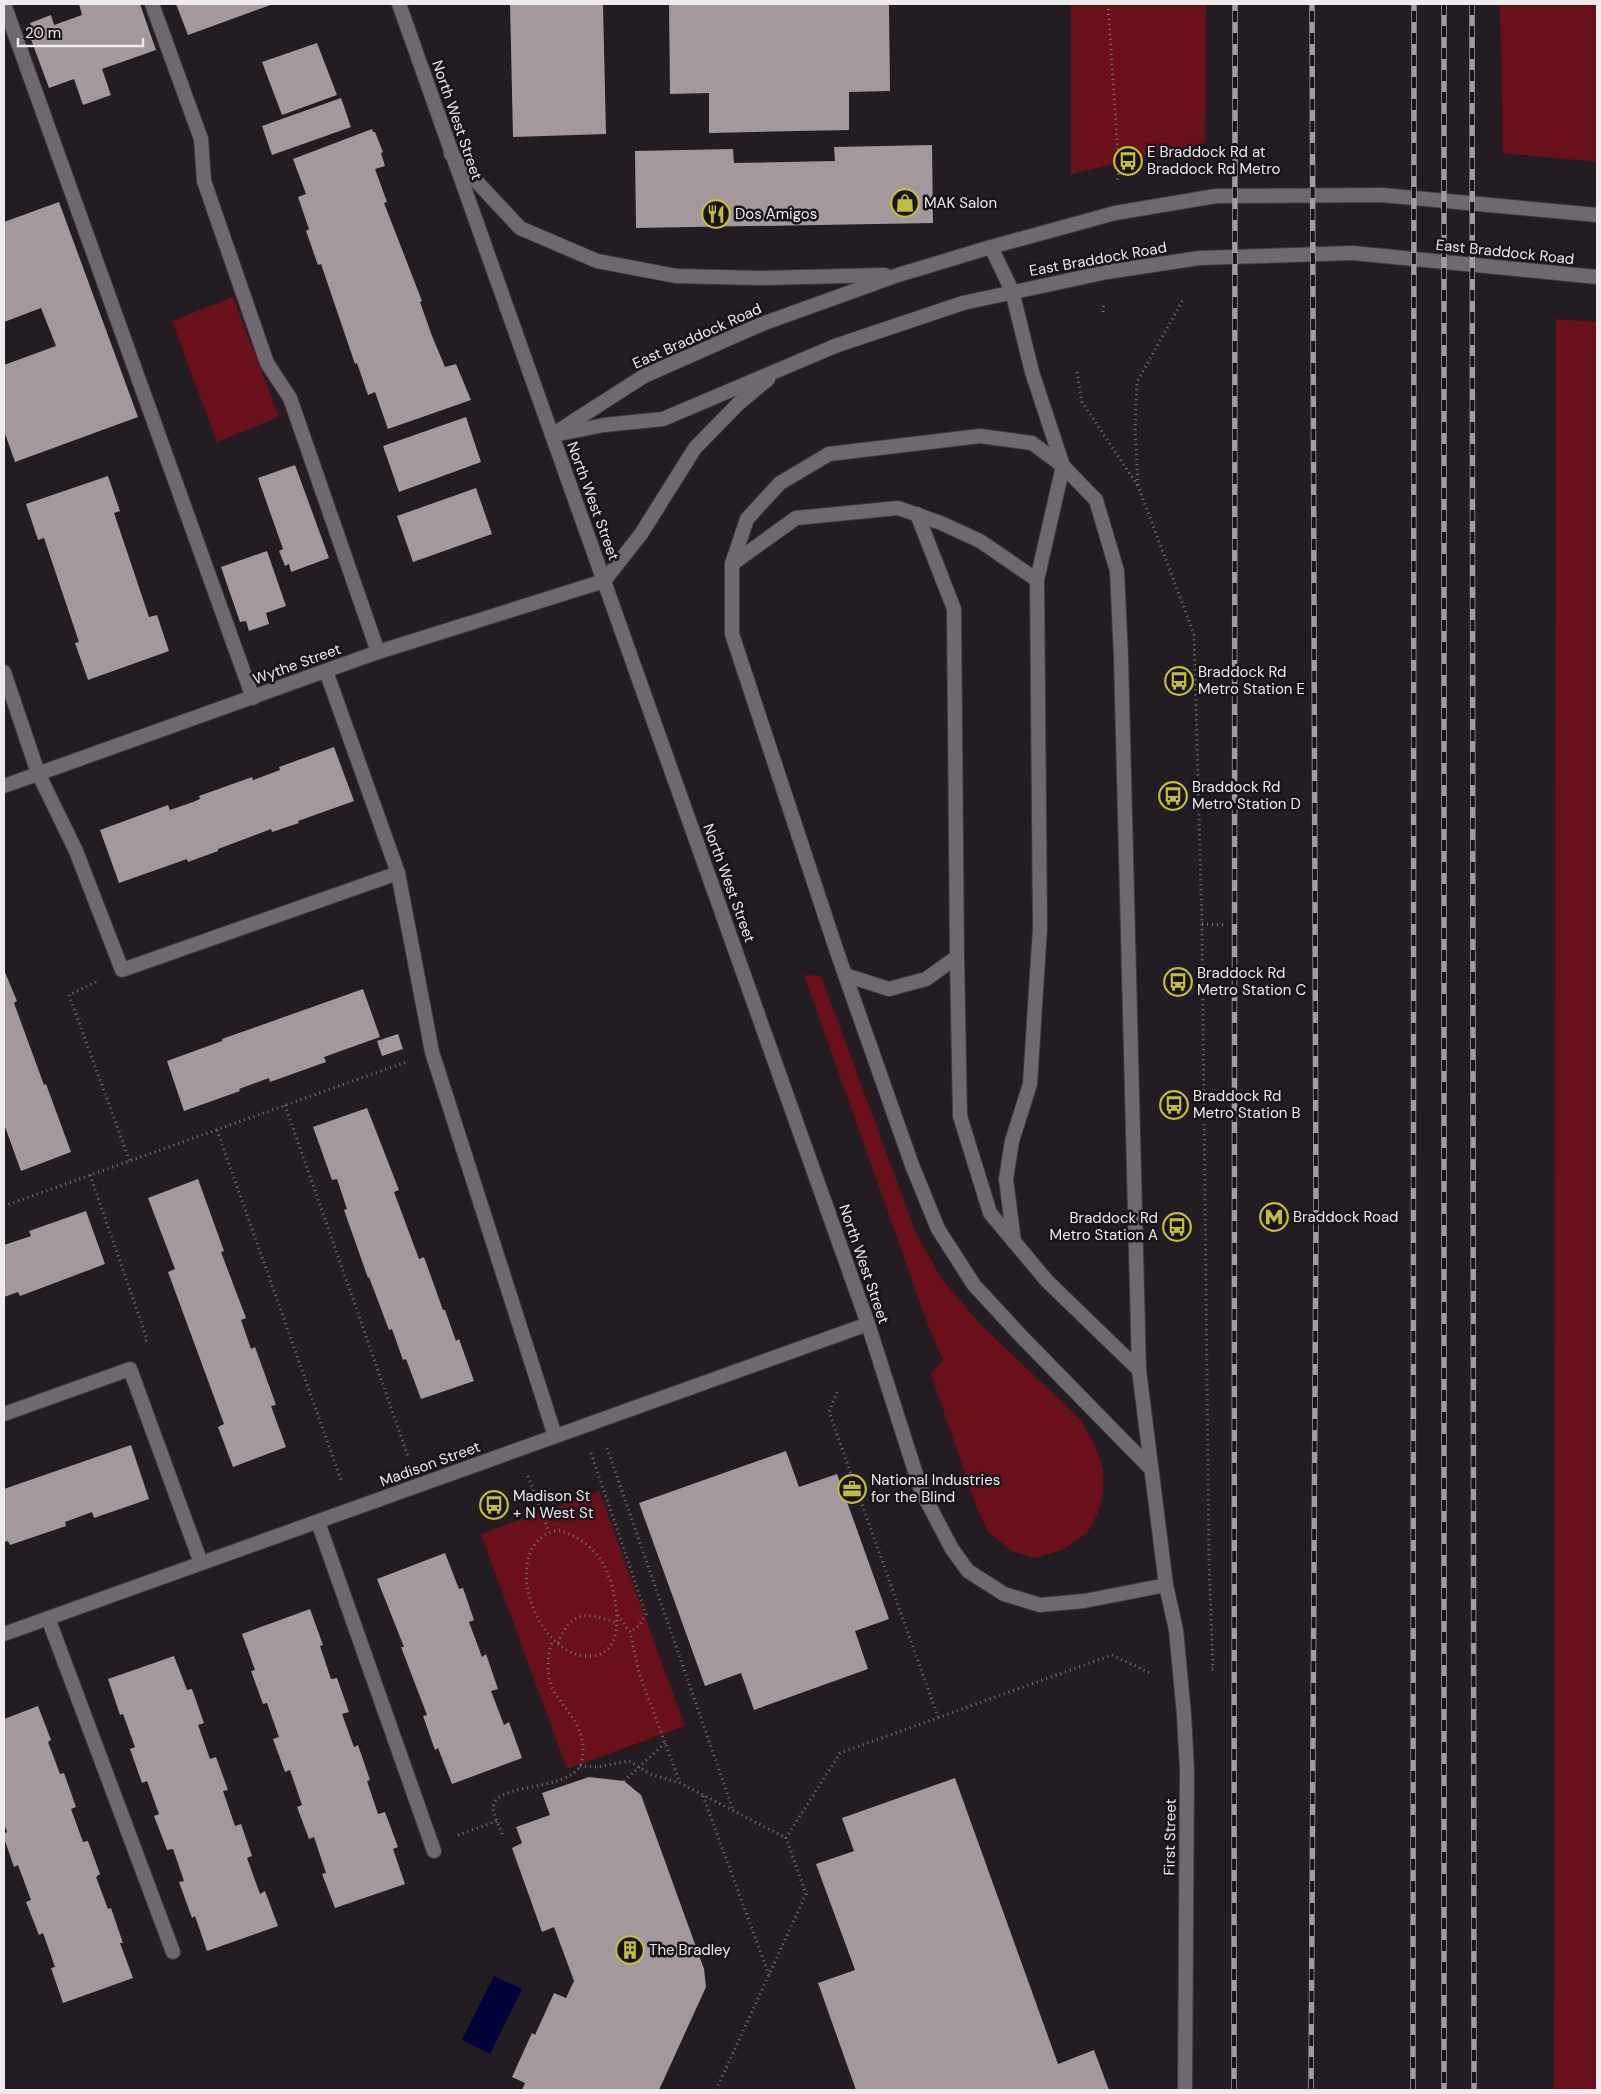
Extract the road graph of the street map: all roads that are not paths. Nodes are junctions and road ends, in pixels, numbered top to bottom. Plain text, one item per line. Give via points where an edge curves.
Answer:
1 (4, 4) edge
2 (152, 4) edge
3 (399, 4) edge
4 (451, 154) junction
5 (1597, 215) edge
6 (991, 247) junction
7 (898, 275) junction
8 (1597, 277) edge
9 (1012, 291) junction
10 (782, 368) junction
11 (552, 435) junction
12 (1063, 466) junction
13 (916, 514) junction
14 (732, 564) junction
15 (1037, 580) junction
16 (604, 581) junction
17 (378, 652) junction
18 (326, 671) junction
19 (4, 672) edge
20 (253, 698) junction
21 (38, 773) junction
22 (4, 786) edge
23 (398, 873) junction
24 (957, 957) junction
25 (845, 975) junction
26 (1014, 1242) junction
27 (868, 1324) junction
28 (1139, 1370) junction
29 (4, 1414) edge
30 (555, 1436) junction
31 (1151, 1469) junction
32 (318, 1522) junction
33 (201, 1564) junction
34 (1166, 1585) junction
35 (48, 1618) junction
36 (4, 1634) edge
37 (433, 1848) road end
38 (173, 1952) dead end
39 (1184, 2090) edge

1 - 20 street
2 - 17 street via 201,139 204,181 267,362 290,398
3 - 4 street, North West Street
4 - 7 street via 520,228 597,262 676,276
4 - 11 street, North West Street
5 - 6 street, East Braddock Road via 1382,194 1216,196 1115,213
6 - 7 street, East Braddock Road
6 - 9 street
7 - 11 street, East Braddock Road via 762,324 644,376
8 - 9 street, East Braddock Road via 1353,253 1199,258
9 - 10 street, East Braddock Road via 963,302 835,346
9 - 12 street via 1032,372
10 - 11 street, East Braddock Road via 663,419
10 - 16 street via 739,403 696,448 642,534
11 - 16 street, North West Street
12 - 14 street, First Street via 1032,443 980,436 829,454 780,483 747,520
12 - 15 street
12 - 28 street, First Street via 1096,500 1117,571
13 - 14 street via 898,508 796,518
13 - 15 street via 980,541
13 - 24 street via 954,609
14 - 25 street, First Street via 732,634
15 - 26 street via 1040,928 1030,1084 1012,1141 1006,1179
16 - 17 street, Wythe Street
16 - 27 street, North West Street
17 - 18 street, Wythe Street
18 - 20 street, Wythe Street
18 - 23 street
19 - 21 street
20 - 21 street, Wythe Street
21 - 22 street, Wythe Street
21 - 23 street via 76,851 122,970
23 - 30 street via 432,1052
24 - 25 street via 926,979 888,989
24 - 26 street via 960,1116 990,1213
25 - 31 street, First Street via 938,1229 974,1285
26 - 28 street via 1047,1281
27 - 30 street, Madison Street
27 - 34 street, North West Street via 921,1490 952,1549 968,1570 1004,1594 1040,1605 1084,1601
28 - 31 street, First Street
29 - 33 street via 130,1369
30 - 32 street, Madison Street
31 - 34 street, First Street
32 - 33 street, Madison Street
32 - 37 street
33 - 35 street, Madison Street
34 - 39 street, First Street via 1176,1630 1188,1770
35 - 36 street, Madison Street
35 - 38 street

